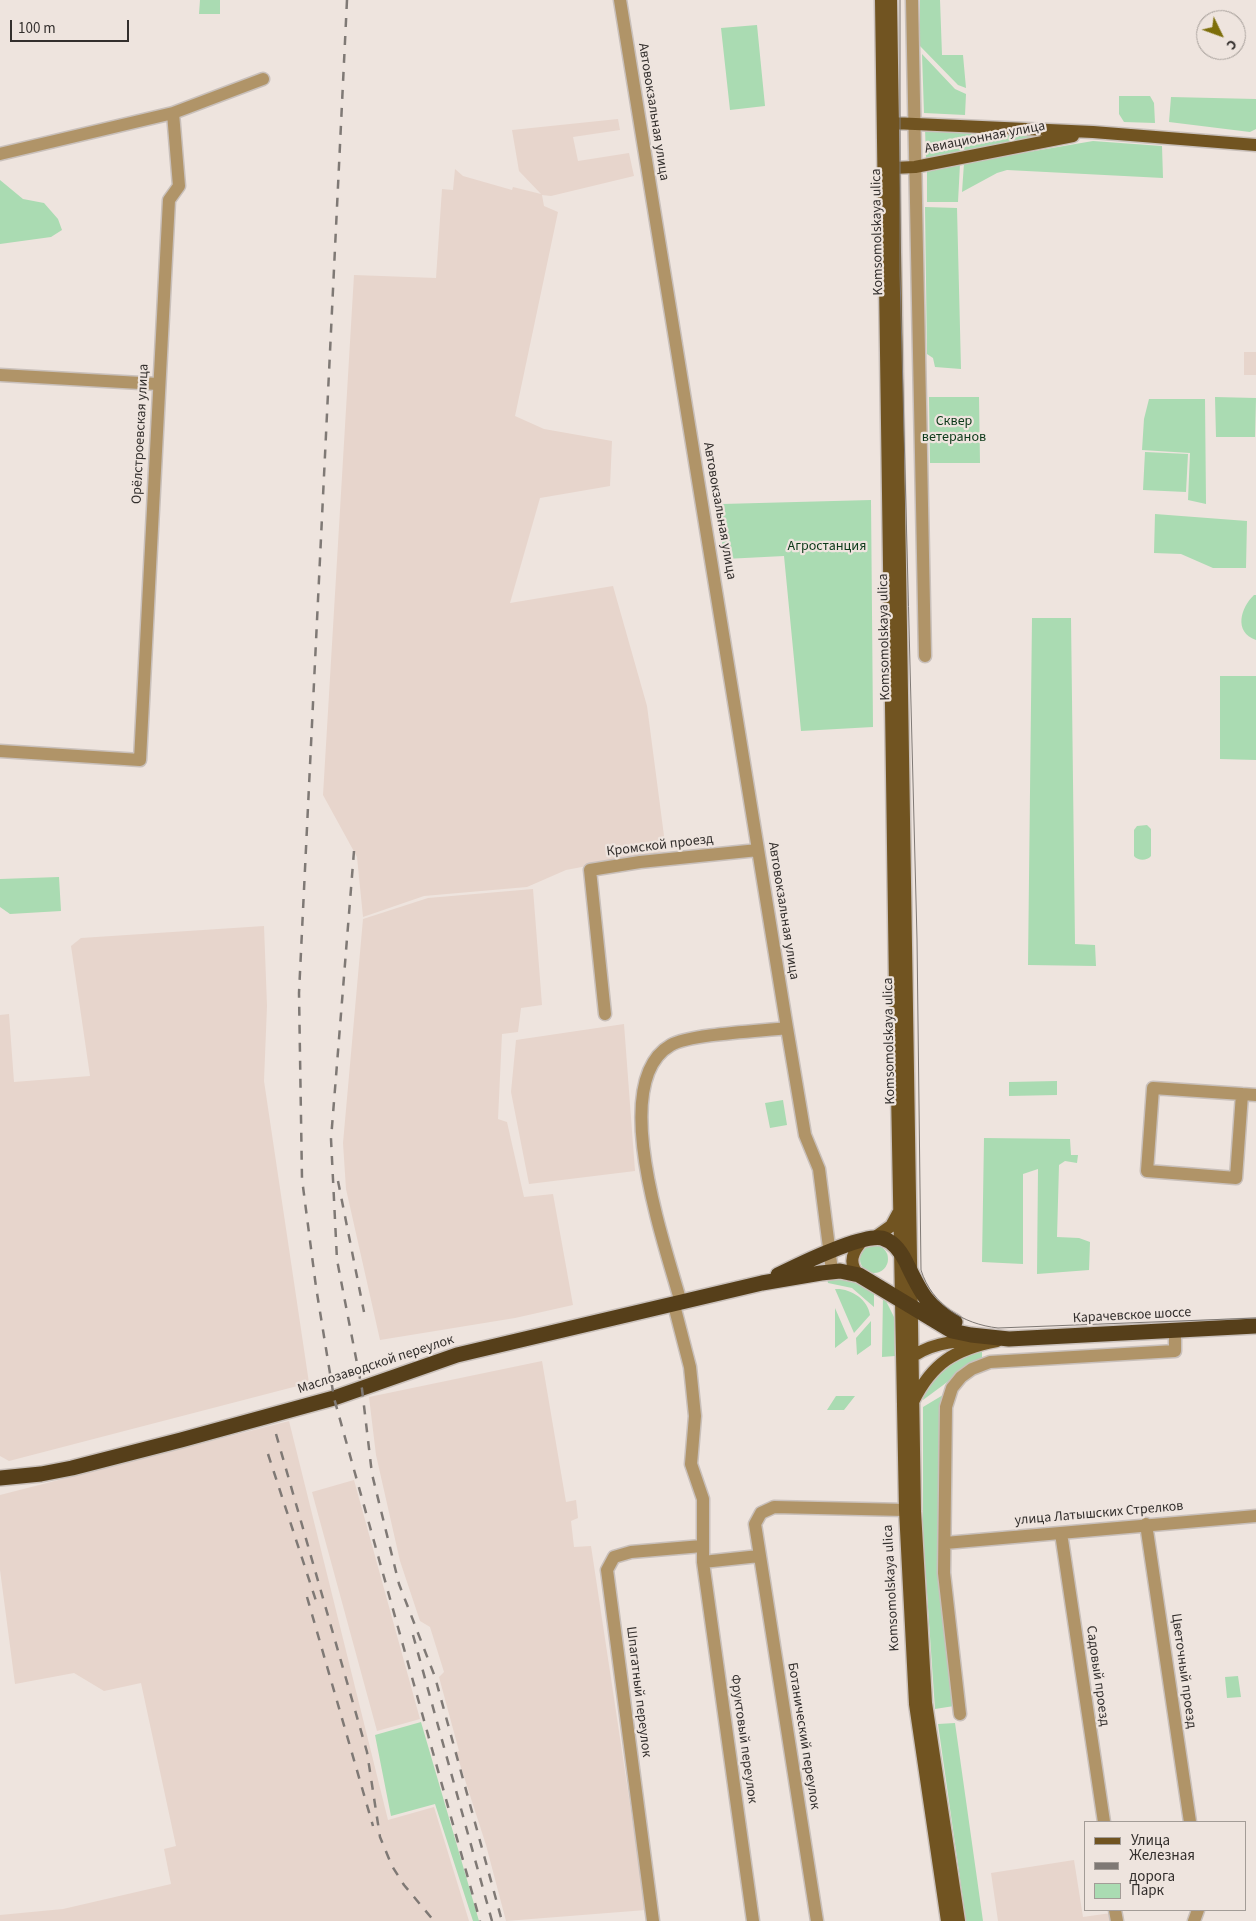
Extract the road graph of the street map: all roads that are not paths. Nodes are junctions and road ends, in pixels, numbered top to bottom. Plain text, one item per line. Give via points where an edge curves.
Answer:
1 (620, 0) edge
2 (881, 0) edge
3 (891, 0) edge
4 (912, 0) edge
5 (263, 79) dead end
6 (173, 113) junction
7 (893, 123) junction
8 (913, 124) junction
9 (1093, 132) junction
10 (1256, 145) edge
11 (0, 154) edge
12 (888, 165) junction
13 (915, 167) junction
14 (0, 375) edge
15 (158, 384) junction
16 (925, 656) dead end
17 (0, 751) edge
18 (758, 850) junction
19 (605, 1014) dead end
20 (787, 1028) junction
21 (1242, 1094) junction
22 (1256, 1095) edge
23 (898, 1210) junction
24 (869, 1239) junction
25 (899, 1251) junction
26 (831, 1252) junction
27 (832, 1271) junction
28 (905, 1276) junction
29 (866, 1278) junction
30 (762, 1282) junction
31 (678, 1304) junction
32 (905, 1304) junction
33 (1256, 1326) edge
34 (1175, 1330) junction
35 (1009, 1339) junction
36 (911, 1357) junction
37 (901, 1367) junction
38 (912, 1404) junction
39 (0, 1478) edge
40 (905, 1510) junction
41 (1256, 1516) edge
42 (1146, 1524) junction
43 (1061, 1533) junction
44 (945, 1543) junction
45 (702, 1546) junction
46 (759, 1556) junction
47 (702, 1562) junction
48 (960, 1714) dead end
49 (1104, 1821) edge
50 (1190, 1821) edge
51 (653, 1921) edge
52 (753, 1921) edge
53 (817, 1921) edge
54 (947, 1921) edge
55 (959, 1921) edge

1 - 18 street, Автовокзальная улица
2 - 12 main road, Komsomolskaya ulica
3 - 7 main road, Komsomolskaya ulica
4 - 8 street
5 - 6 street
6 - 11 street
6 - 15 street, Орёлстроевская улица via 179,186 169,200
7 - 8 main road, Авиационная улица
7 - 12 main road, Komsomolskaya ulica
8 - 9 main road, Авиационная улица
8 - 13 street
9 - 10 main road, Авиационная улица
9 - 13 main road, Авиационная улица
12 - 13 main road, Авиационная улица
12 - 23 main road, Komsomolskaya ulica
12 - 28 main road, Komsomolskaya ulica
13 - 16 street
14 - 15 street
15 - 17 street, Орёлстроевская улица via 140,760
18 - 19 street, Кромской проезд via 590,870
18 - 20 street, Автовокзальная улица
20 - 26 street, Автовокзальная улица via 805,1135 819,1169
20 - 31 street via 681,1041 654,1060 646,1077 640,1106 643,1148
21 - 21 street via 1153,1088 1147,1172 1236,1178
21 - 22 street
23 - 24 main road via 891,1226
23 - 25 main road, Komsomolskaya ulica
24 - 25 highway via 887,1240
24 - 26 highway, Маслозаводской переулок
24 - 29 main road via 856,1247 852,1260 854,1270
25 - 28 highway, Komsomolskaya ulica
26 - 27 street, Автовокзальная улица
26 - 30 highway, Маслозаводской переулок
27 - 29 highway, Маслозаводской переулок
27 - 30 highway, Маслозаводской переулок
28 - 29 main road via 889,1283
28 - 32 main road, Komsomolskaya ulica
28 - 35 highway via 945,1317 969,1328
29 - 32 highway
30 - 31 highway, Маслозаводской переулок
31 - 39 highway, Маслозаводской переулок via 457,1355 334,1398 90,1464
31 - 45 street, Фруктовый переулок via 695,1416 691,1464 703,1499
32 - 35 highway via 952,1331
32 - 36 main road, Komsomolskaya ulica
32 - 37 main road, Komsomolskaya ulica
33 - 34 highway, Карачевское шоссе
34 - 35 highway, Карачевское шоссе
34 - 44 street via 1175,1351 990,1362 961,1377 952,1388 946,1407
35 - 36 main road via 944,1343
35 - 38 main road via 972,1346 940,1363 927,1376
36 - 37 main road
36 - 38 main road, Komsomolskaya ulica
37 - 40 main road, Komsomolskaya ulica
38 - 55 main road, Komsomolskaya ulica via 926,1703
40 - 46 street, Ботанический переулок via 767,1509 755,1524
40 - 54 main road, Komsomolskaya ulica via 914,1704
41 - 42 street, улица Латышских Стрелков
42 - 43 street, улица Латышских Стрелков
42 - 50 street, Цветочный проезд
43 - 44 street, улица Латышских Стрелков
43 - 49 street, Садовый проезд
44 - 48 street via 944,1573
45 - 47 street, Фруктовый переулок
45 - 51 street, Шпагатный переулок via 631,1552 614,1557 607,1570
46 - 47 street
46 - 53 street, Ботанический переулок
47 - 52 street, Фруктовый переулок

